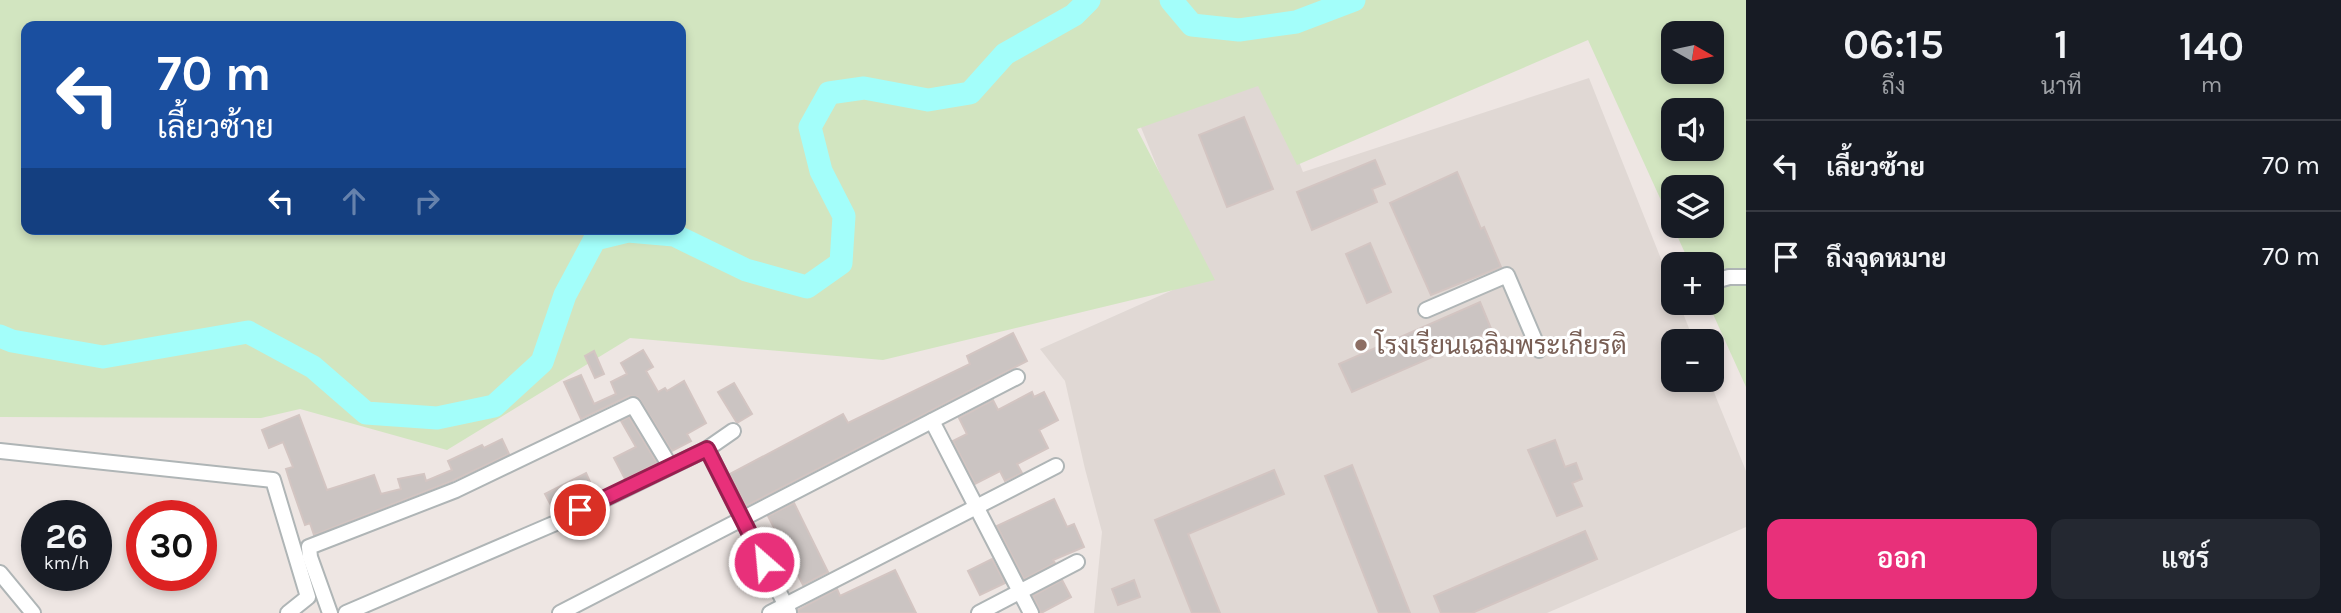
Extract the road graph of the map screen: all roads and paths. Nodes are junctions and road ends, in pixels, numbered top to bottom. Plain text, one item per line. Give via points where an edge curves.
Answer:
1 (1746, 277) edge
2 (1724, 279) edge
3 (1426, 310) dead end
4 (1539, 350) dead end
5 (1017, 377) dead end
6 (932, 421) junction
7 (733, 431) dead end
8 (707, 449) junction
9 (0, 451) edge
10 (670, 466) junction
11 (1056, 466) dead end
12 (976, 507) junction
13 (742, 520) junction
14 (1077, 562) dead end
15 (0, 573) edge
16 (1020, 592) junction
17 (788, 609) edge
18 (33, 613) edge
19 (288, 613) edge
20 (330, 613) edge
21 (346, 613) edge
22 (560, 613) edge
23 (770, 613) edge
24 (979, 613) edge
25 (1031, 613) edge

1 - 2 street
3 - 4 street via 1507,275
5 - 6 street
6 - 12 street
6 - 13 street
7 - 8 street
8 - 10 street
8 - 13 street
9 - 19 street via 273,480 308,597
10 - 20 street via 633,405 456,490 309,547
10 - 21 street via 558,522
11 - 12 street
12 - 16 street
12 - 17 street
13 - 17 street
13 - 22 street
14 - 16 street
15 - 18 street
16 - 24 street
16 - 25 street
17 - 23 street

